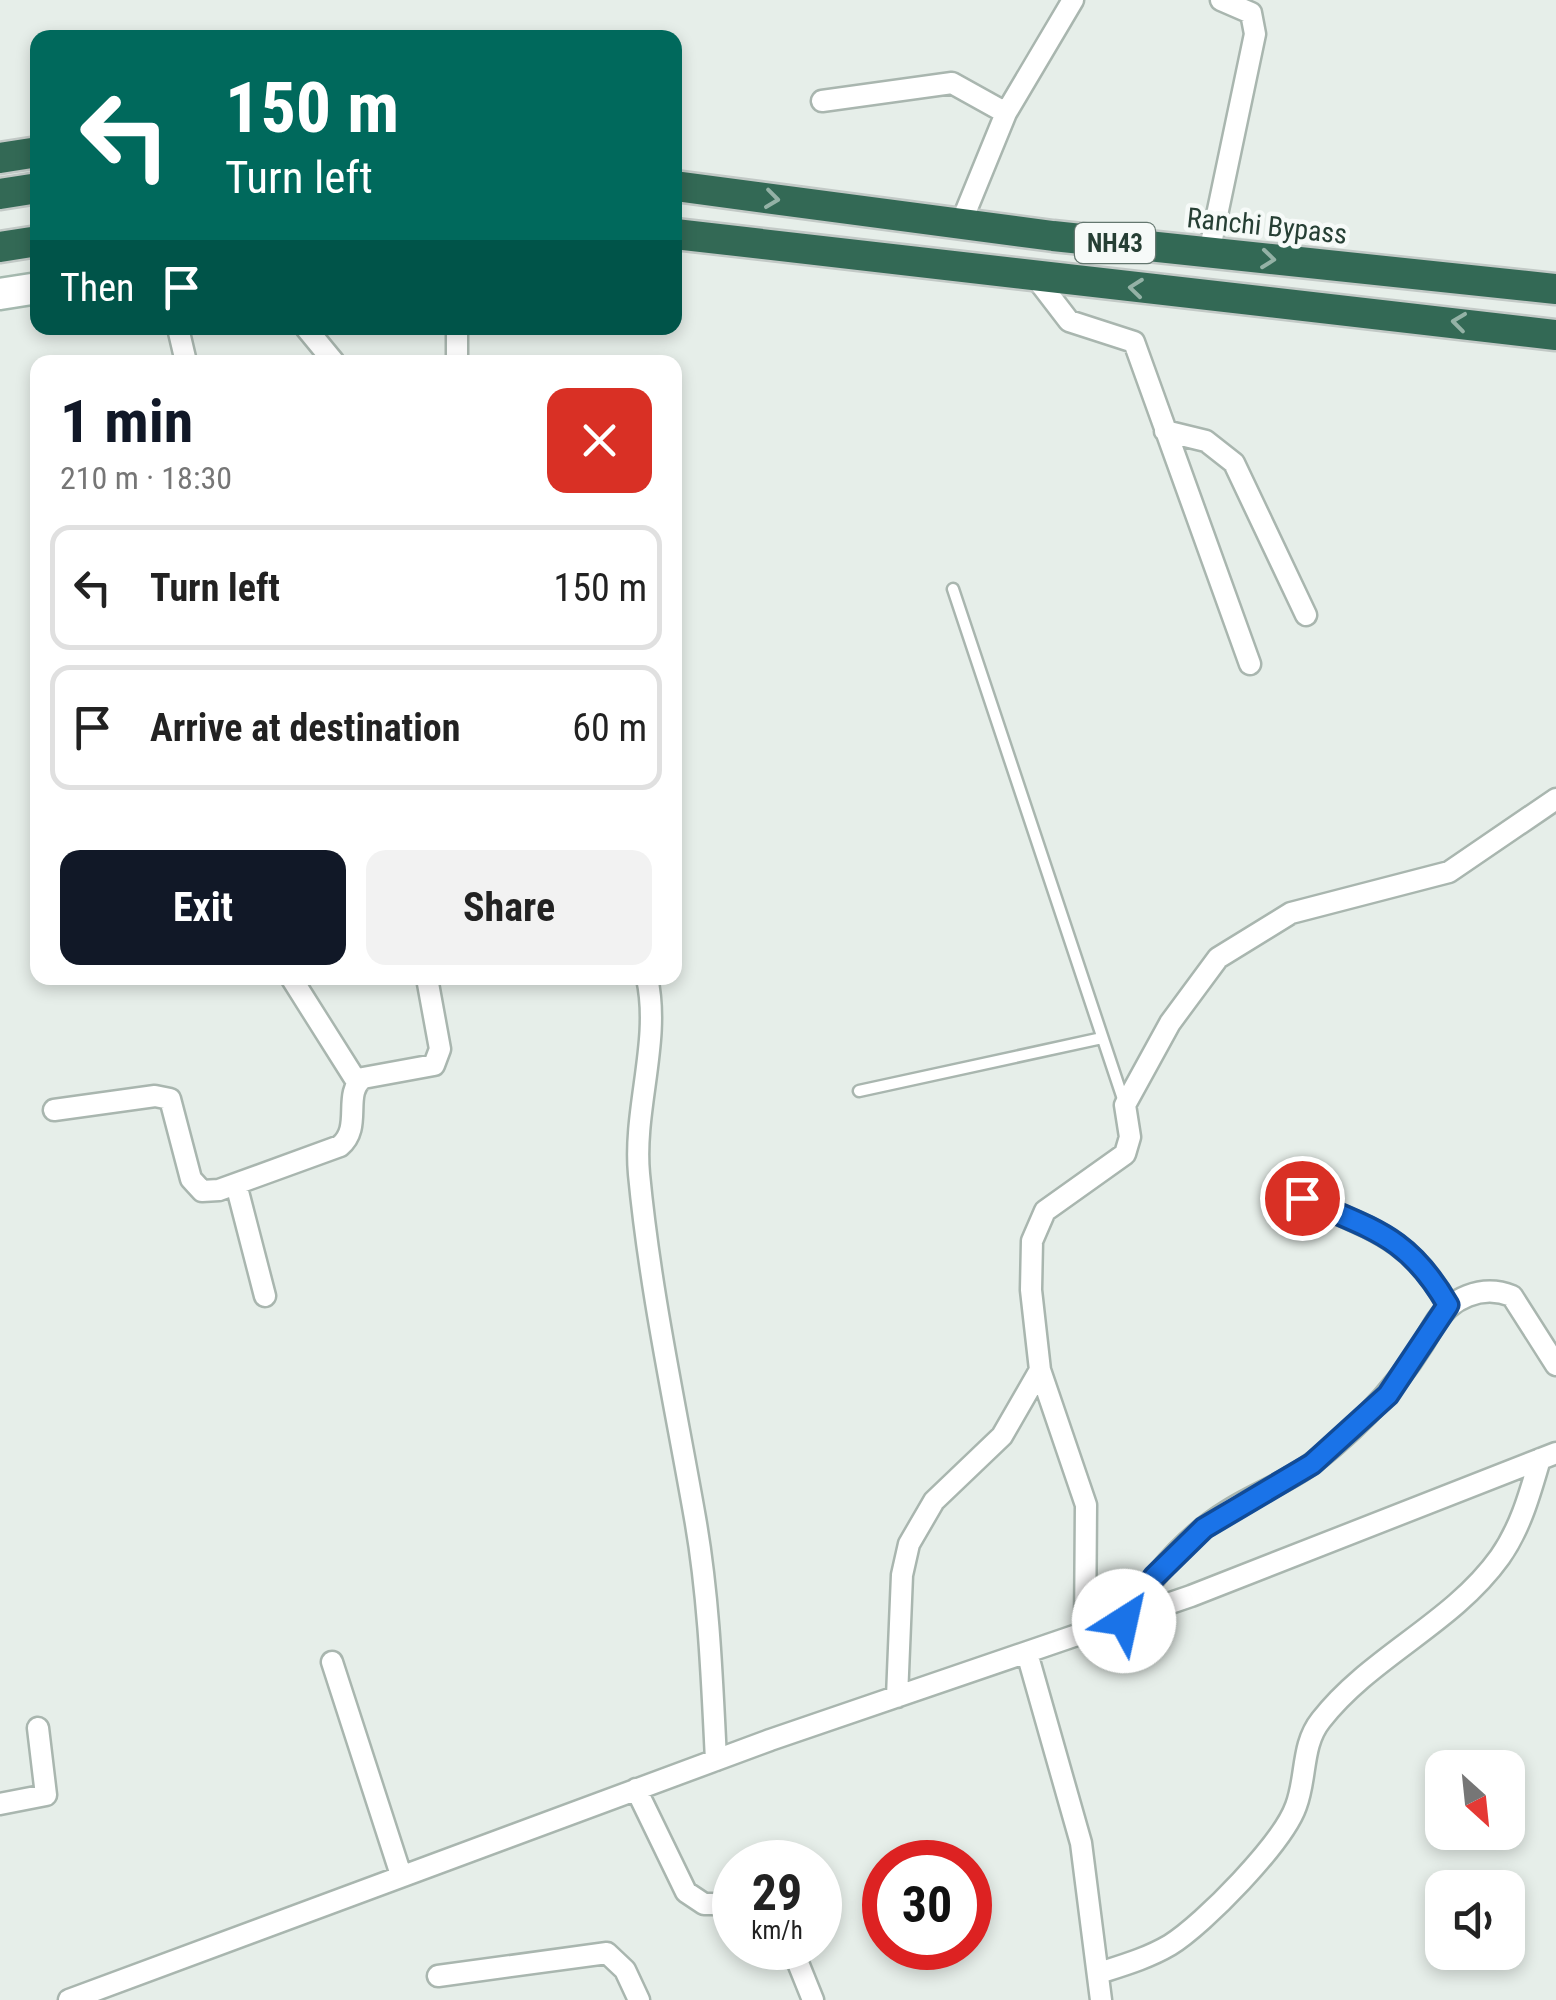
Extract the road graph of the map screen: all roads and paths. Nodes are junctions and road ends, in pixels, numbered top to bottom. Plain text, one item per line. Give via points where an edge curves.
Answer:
1 (1074, 0) edge
2 (1221, 0) edge
3 (822, 101) dead end
4 (1006, 113) junction
5 (30, 153) edge
6 (0, 158) edge
7 (682, 187) edge
8 (30, 189) edge
9 (0, 194) edge
10 (961, 223) junction
11 (682, 235) edge
12 (30, 241) edge
13 (0, 247) edge
14 (1209, 253) junction
15 (1036, 278) junction
16 (1556, 288) edge
17 (30, 289) edge
18 (0, 294) edge
19 (312, 335) edge
20 (1556, 335) edge
21 (328, 355) edge
22 (1165, 431) junction
23 (952, 589) dead end
24 (1306, 615) dead end
25 (1250, 664) dead end
26 (1556, 799) edge
27 (296, 985) edge
28 (428, 985) edge
29 (648, 985) edge
30 (1102, 1038) junction
31 (357, 1082) junction
32 (859, 1091) dead end
33 (1124, 1105) junction
34 (54, 1110) dead end
35 (236, 1184) junction
36 (1302, 1198) dead end
37 (266, 1296) dead end
38 (1448, 1305) junction
39 (1556, 1365) edge
40 (1040, 1370) junction
41 (1548, 1456) edge
42 (1124, 1621) junction
43 (1085, 1635) junction
44 (1027, 1653) junction
45 (332, 1662) dead end
46 (897, 1697) junction
47 (38, 1728) dead end
48 (716, 1760) junction
49 (636, 1789) junction
50 (0, 1804) edge
51 (401, 1875) junction
52 (712, 1904) edge
53 (801, 1970) edge
54 (1100, 1973) junction
55 (438, 1976) dead end
56 (69, 2000) edge
57 (639, 2000) edge
58 (813, 2000) edge
59 (1101, 2000) edge

1 - 4 street
2 - 14 street via 1251,12 1256,34
3 - 4 street via 952,83
4 - 10 street
5 - 6 highway
7 -> 10 highway, Ranchi Bypass / NH43
8 - 9 highway
10 - 14 highway, Ranchi Bypass / NH43
11 - 15 highway, NH43
12 - 13 highway
14 -> 16 highway, Ranchi Bypass / NH43
20 -> 15 highway, NH43
15 - 22 street via 1069,321 1134,342
17 - 18 street
19 - 21 street
22 - 24 street via 1206,442 1234,463
22 - 25 street
23 - 30 lane
26 - 33 street via 1449,872 1291,913 1218,958 1170,1023
27 - 31 street
28 - 31 street via 440,1049 434,1065
29 - 48 street via 638,1168 695,1519
30 - 32 lane
30 - 33 lane
31 - 35 street via 348,1139
33 - 40 street via 1130,1138 1125,1154 1045,1211 1034,1228 1031,1290
34 - 35 street via 165,1097 196,1188 210,1192
35 - 37 street
36 - 38 street via 1407,1248
38 - 39 street via 1478,1294 1512,1296
38 - 42 street via 1388,1395 1312,1464 1204,1528 1154,1577
40 - 43 street via 1086,1505
40 - 46 street via 1002,1436 934,1501 909,1544
41 - 42 street
41 - 54 street via 1500,1557 1466,1596 1321,1718 1295,1810 1272,1844 1195,1928 1144,1958
42 - 43 street
43 - 44 street
44 - 46 street
44 - 54 street via 1081,1843
45 - 51 street
46 - 48 street
47 - 50 street via 46,1796
48 - 49 street
49 - 51 street
49 - 52 street via 686,1892
51 - 56 street
53 - 58 street
54 - 59 street
55 - 57 street via 608,1953

